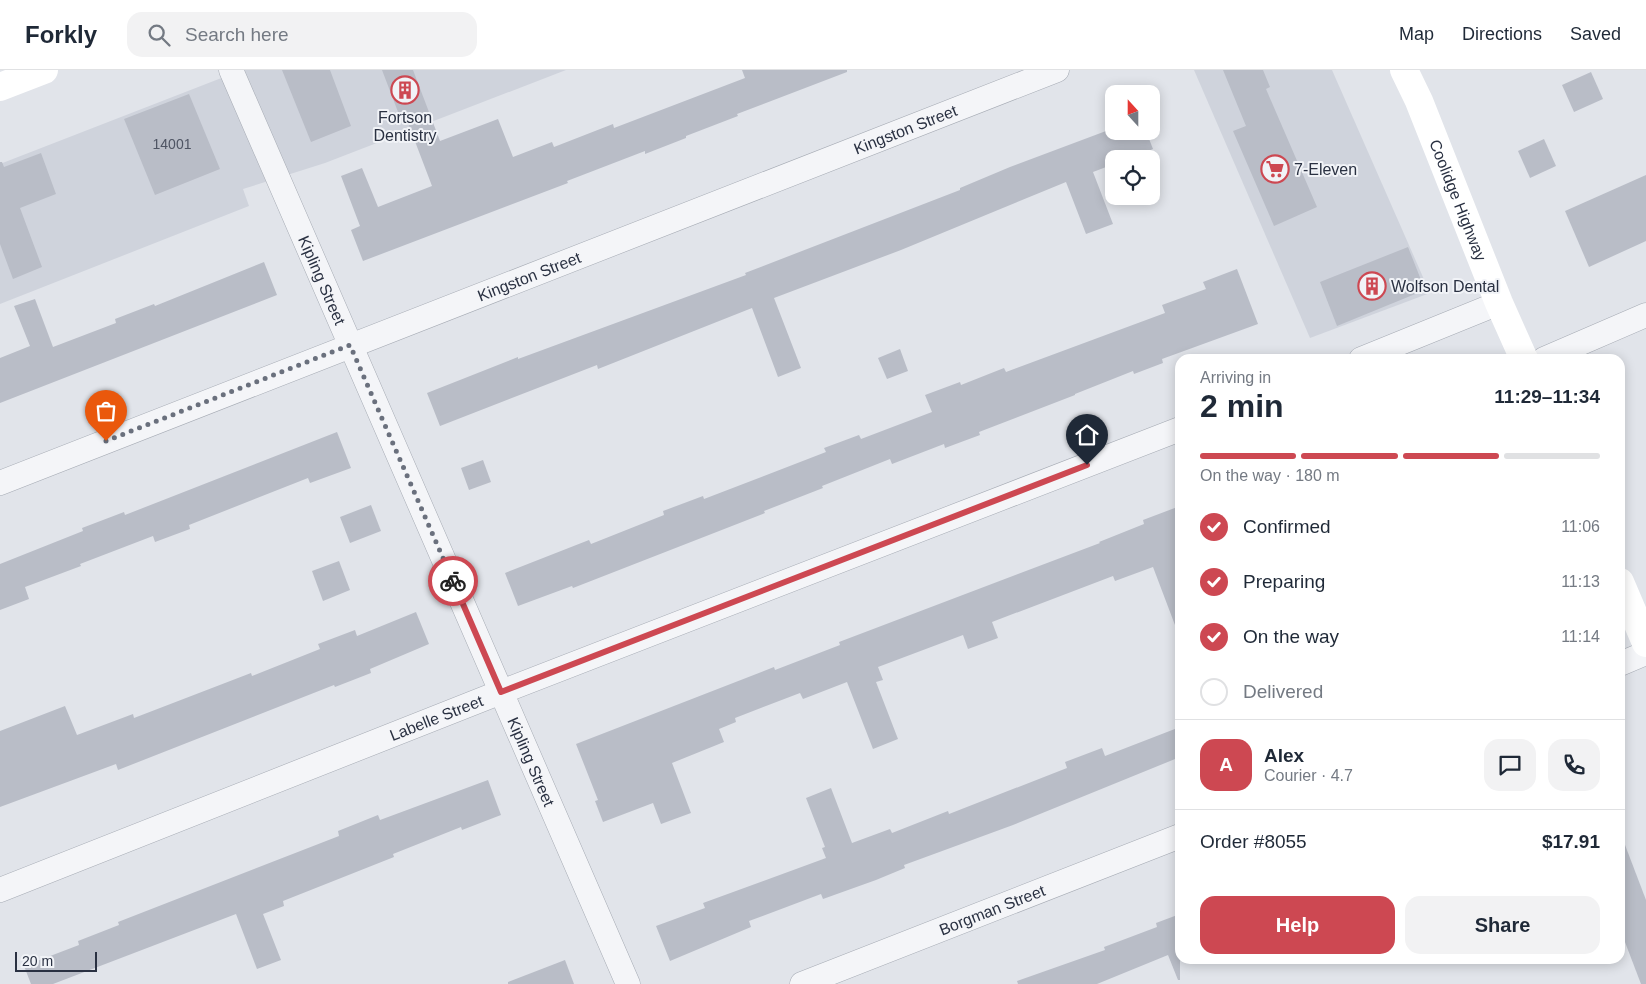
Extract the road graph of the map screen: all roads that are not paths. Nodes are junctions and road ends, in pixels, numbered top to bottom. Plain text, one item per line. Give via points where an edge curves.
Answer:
1 (44, 70) edge
2 (231, 70) edge
3 (1057, 70) edge
4 (1404, 70) edge
5 (0, 87) edge
6 (1499, 303) junction
7 (1646, 315) edge
8 (350, 345) junction
9 (1373, 354) edge
10 (1522, 354) edge
11 (1556, 354) edge
12 (1175, 431) edge
13 (0, 483) edge
14 (1625, 594) edge
15 (1646, 643) edge
16 (1646, 653) edge
17 (1625, 662) edge
18 (501, 692) junction
19 (1175, 838) edge
20 (0, 890) edge
21 (628, 984) edge
22 (802, 984) edge

1 - 5 main road
2 - 8 street, Kipling Street
3 - 8 street, Kingston Street
4 - 6 main road, Coolidge Highway via 1419,100
6 - 9 street
6 - 10 main road, Coolidge Highway
7 - 11 street
8 - 13 street, Kingston Street
8 - 18 street, Kipling Street
12 - 18 street, Labelle Street
14 - 15 main road
16 - 17 street
18 - 20 street, Labelle Street
18 - 21 street, Kipling Street
19 - 22 street, Borgman Street

